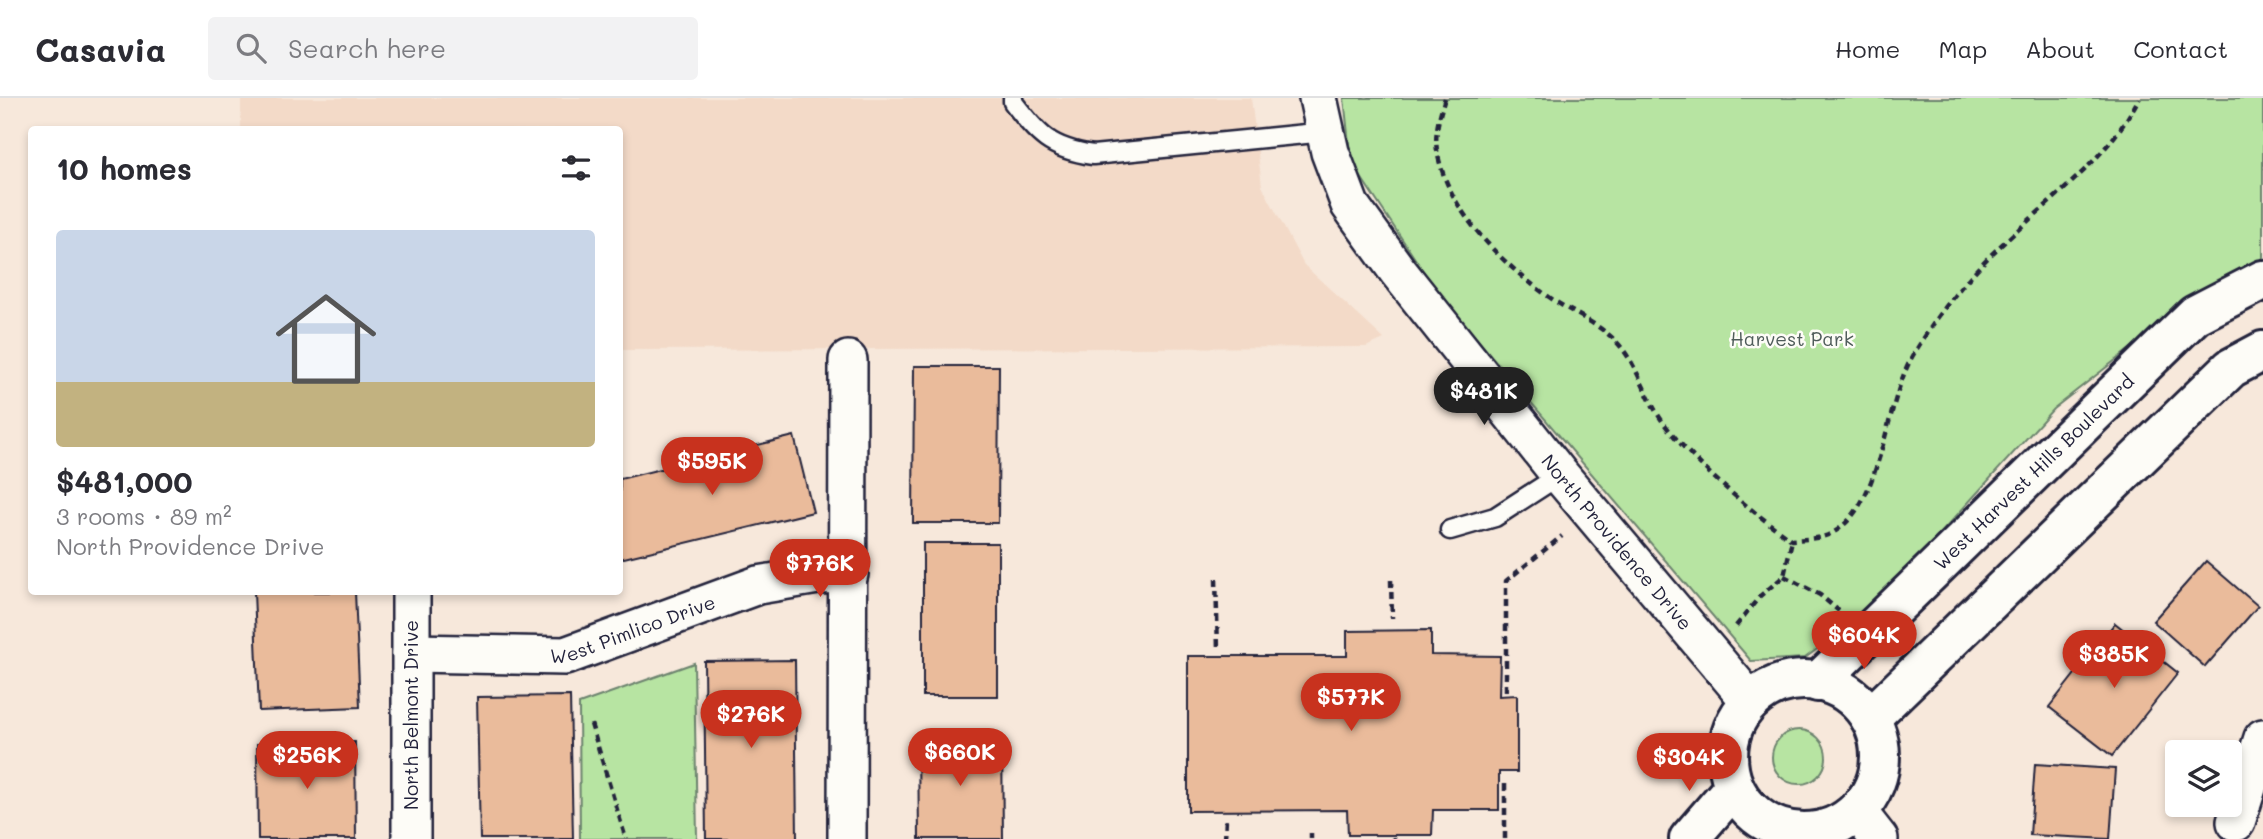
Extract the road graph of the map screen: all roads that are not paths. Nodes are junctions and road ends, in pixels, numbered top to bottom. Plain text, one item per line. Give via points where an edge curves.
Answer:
1 (1013, 98) edge
2 (1322, 115) edge
3 (2263, 280) edge
4 (2263, 351) edge
5 (848, 360) dead end
6 (1560, 475) junction
7 (1450, 530) dead end
8 (849, 574) junction
9 (411, 595) edge
10 (411, 653) junction
11 (1818, 682) junction
12 (1751, 702) junction
13 (1870, 718) junction
14 (2263, 738) edge
15 (1734, 787) junction
16 (2236, 822) dead end
17 (1868, 825) edge
18 (1777, 834) edge
19 (411, 839) edge
20 (847, 839) edge
21 (1689, 839) edge

1 - 2 lane via 1038,135 1067,151 1093,155
2 - 6 street, North Providence Drive via 1350,205
3 - 11 street, West Harvest Hills Boulevard via 2195,314
4 - 13 street via 2231,368
5 - 8 street
6 - 7 lane via 1495,517
6 - 12 street, North Providence Drive
8 - 10 street, West Pimlico Drive via 758,585 565,656
8 - 20 street
9 - 10 street, North Belmont Drive
10 - 19 street, North Belmont Drive
11 - 12 street via 1794,681 1770,688
11 - 13 street via 1856,701
12 - 15 street via 1729,742 1728,765
13 - 17 street via 1880,755
14 - 16 street
15 - 18 street
15 - 21 street
17 - 18 street via 1841,823 1822,830

